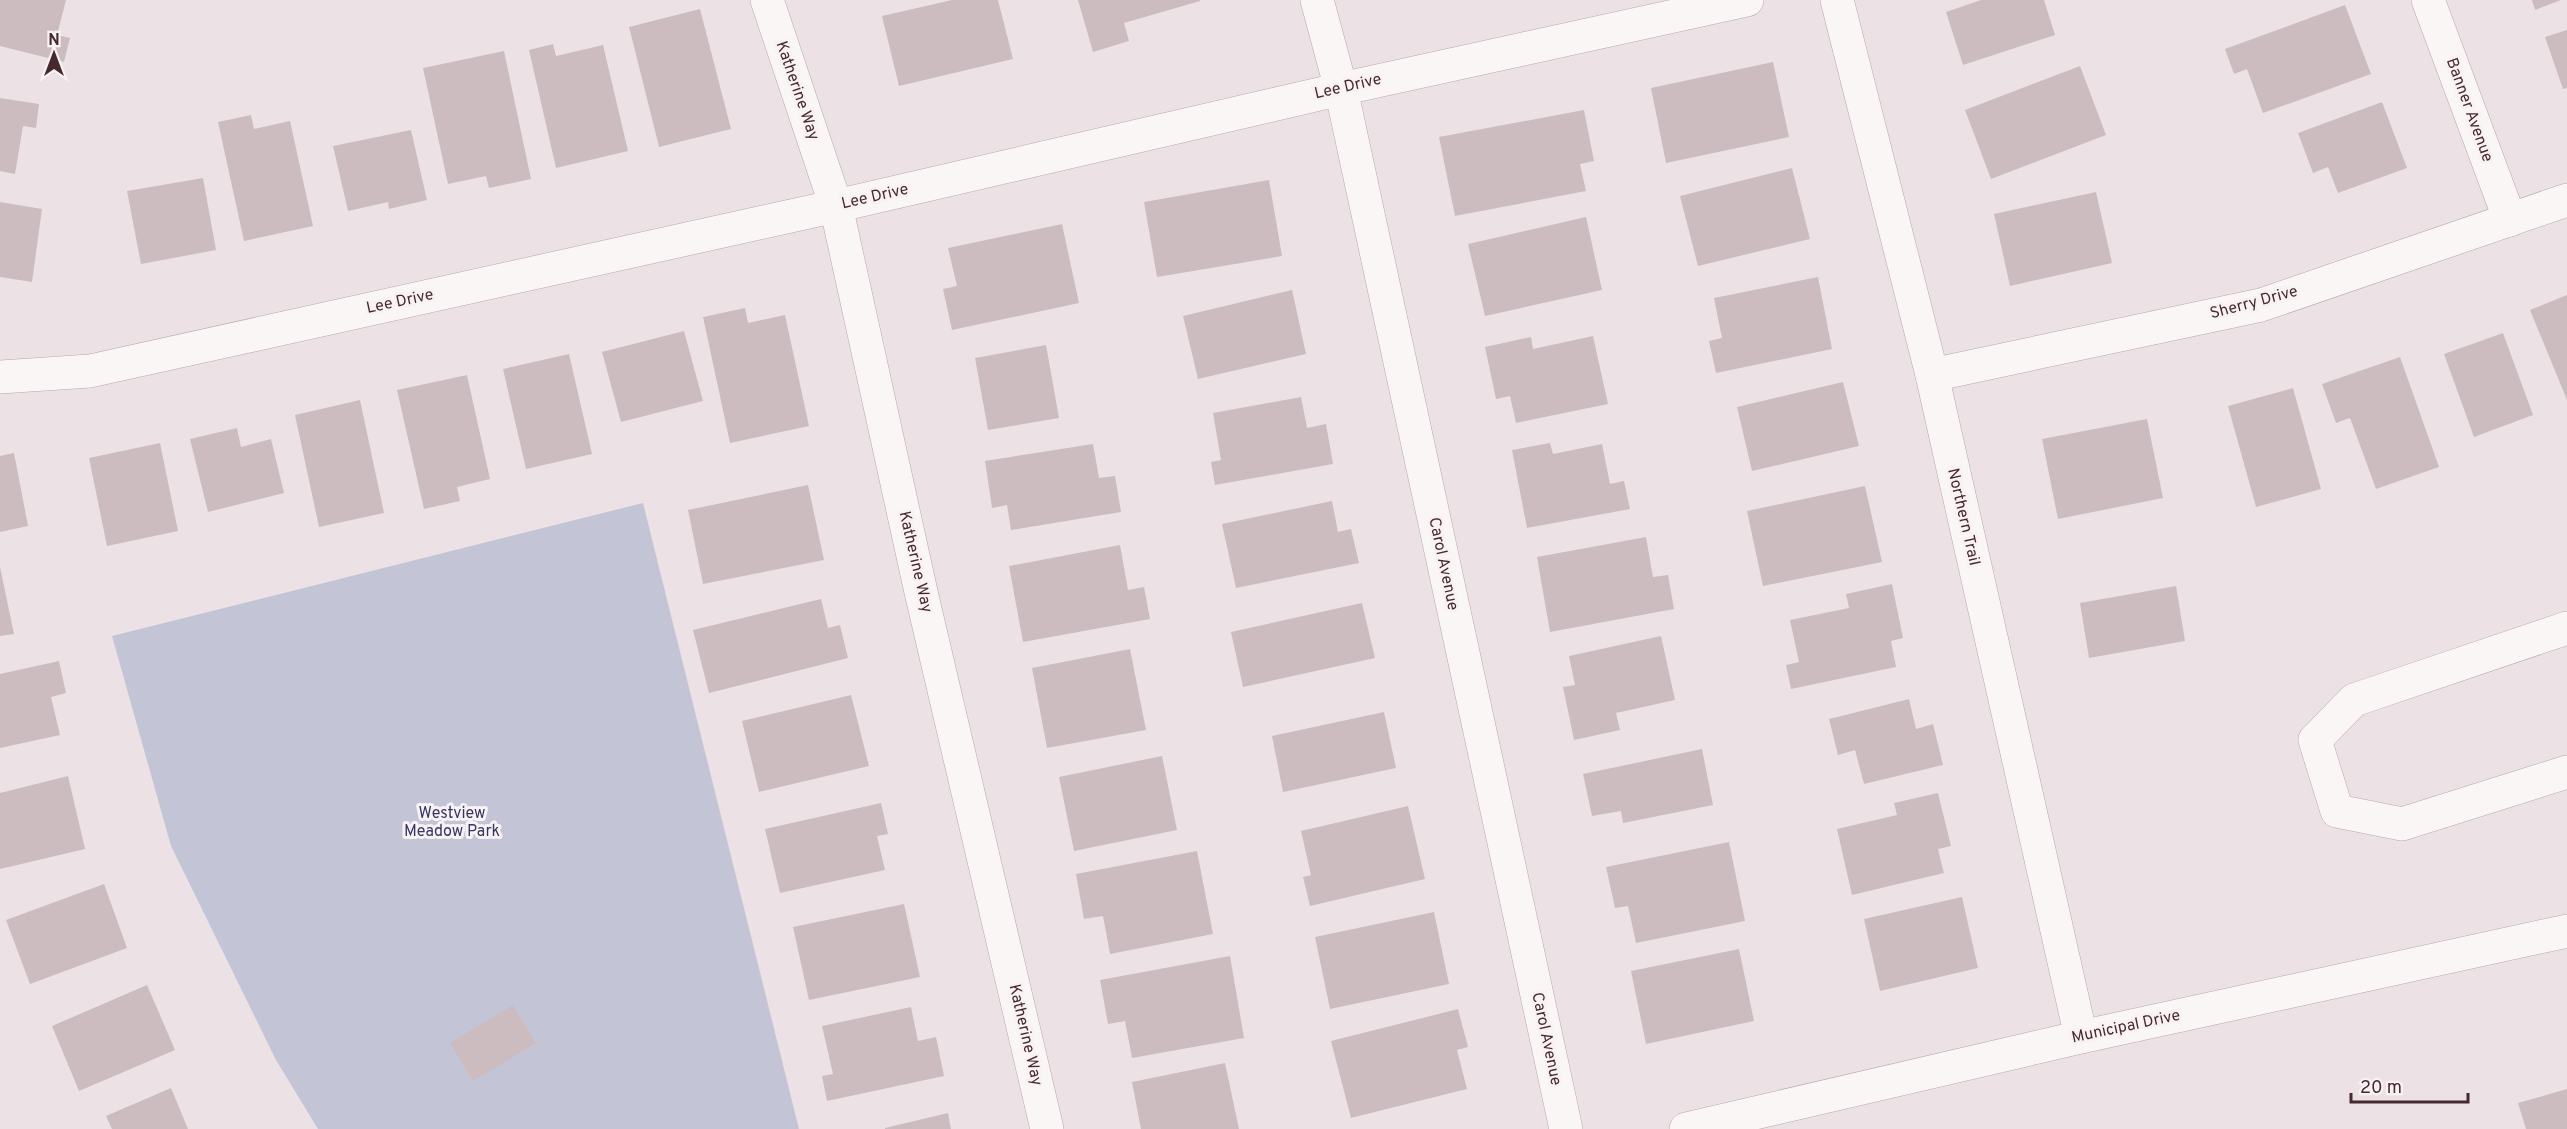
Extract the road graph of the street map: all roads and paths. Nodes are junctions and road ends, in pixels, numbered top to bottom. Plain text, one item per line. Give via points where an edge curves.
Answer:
1 (767, 0) edge
2 (1317, 0) edge
3 (1747, 0) edge
4 (1837, 0) edge
5 (2428, 0) edge
6 (1341, 89) junction
7 (2567, 200) edge
8 (836, 206) junction
9 (2510, 220) junction
10 (1932, 375) junction
11 (0, 377) edge
12 (2567, 628) edge
13 (2567, 772) edge
14 (2567, 931) edge
15 (2081, 1037) junction
16 (1047, 1129) edge
17 (1566, 1129) edge
18 (1686, 1129) edge

1 - 8 street, Katherine Way
2 - 6 street, Carol Avenue
3 - 6 street, Lee Drive
4 - 10 street, Northern Trail
5 - 9 street, Banner Avenue
6 - 8 street, Lee Drive
6 - 17 street, Carol Avenue
7 - 9 street, Sherry Drive
8 - 11 street, Lee Drive via 90,371
8 - 16 street, Katherine Way via 921,592
9 - 10 street, Sherry Drive via 2261,304
10 - 15 street, Northern Trail
12 - 13 street via 2354,700 2315,740 2337,811 2402,824
14 - 15 street, Municipal Drive
15 - 18 street, Municipal Drive

